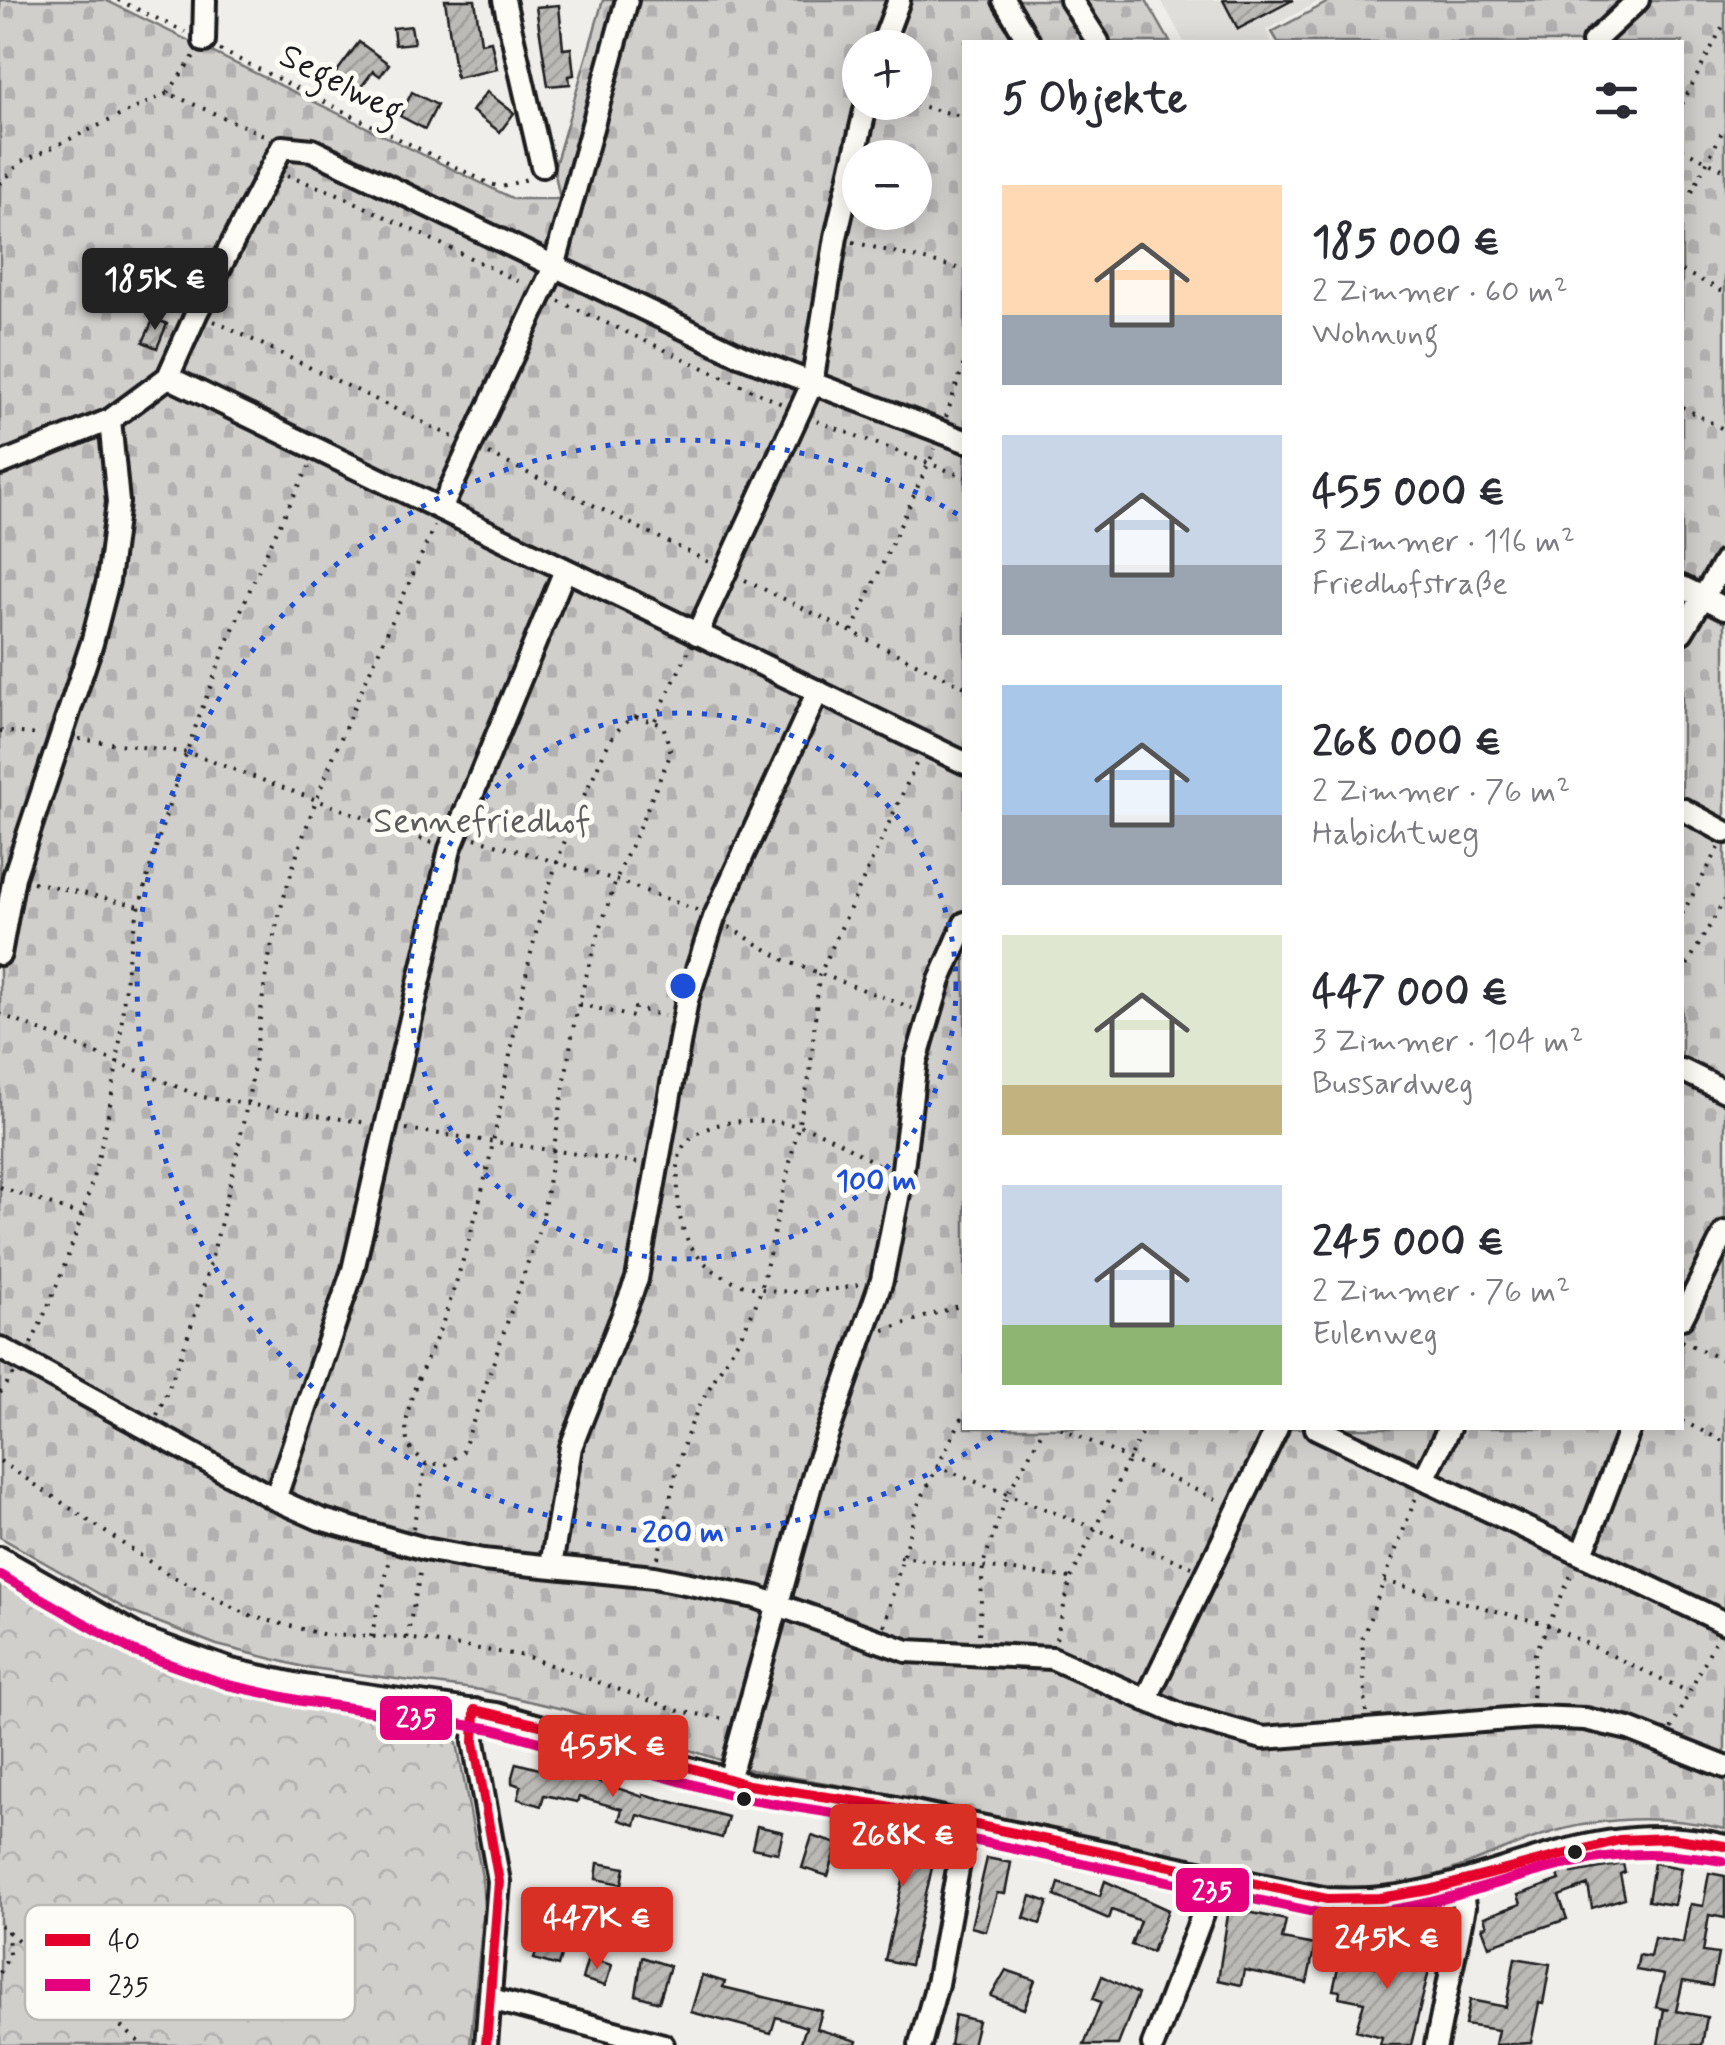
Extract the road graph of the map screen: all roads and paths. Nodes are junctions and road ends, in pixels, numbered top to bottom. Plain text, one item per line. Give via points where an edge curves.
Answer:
1 (118, 0) edge
2 (206, 0) edge
3 (504, 0) edge
4 (627, 0) edge
5 (899, 0) edge
6 (1004, 0) edge
7 (1071, 0) edge
8 (1638, 0) edge
9 (1725, 22) edge
10 (888, 30) edge
11 (1028, 40) edge
12 (1097, 40) edge
13 (1595, 40) edge
14 (204, 41) junction
15 (168, 93) junction
16 (1684, 100) edge
17 (932, 109) edge
18 (962, 116) edge
19 (863, 120) edge
20 (1725, 126) edge
21 (282, 147) junction
22 (1684, 150) edge
23 (1708, 161) junction
24 (542, 166) joint
25 (1725, 170) edge
26 (268, 172) junction
27 (0, 184) edge
28 (1692, 192) dead end
29 (836, 237) junction
30 (554, 267) junction
31 (962, 269) edge
32 (1684, 272) edge
33 (542, 292) junction
34 (1725, 292) edge
35 (196, 312) junction
36 (962, 369) edge
37 (168, 378) junction
38 (812, 384) junction
39 (1684, 408) edge
40 (799, 412) junction
41 (110, 420) junction
42 (1725, 430) edge
43 (941, 432) junction
44 (962, 440) edge
45 (471, 446) junction
46 (319, 450) junction
47 (0, 464) edge
48 (930, 464) junction
49 (962, 476) edge
50 (441, 509) junction
51 (1725, 561) edge
52 (565, 570) junction
53 (726, 571) junction
54 (1692, 592) edge
55 (1725, 608) edge
56 (1684, 624) edge
57 (852, 632) junction
58 (697, 634) junction
59 (962, 685) edge
60 (818, 691) junction
61 (656, 720) junction
62 (0, 731) edge
63 (60, 736) junction
64 (925, 744) junction
65 (189, 754) junction
66 (962, 762) edge
67 (318, 799) junction
68 (1684, 810) edge
69 (1725, 835) edge
70 (453, 841) junction
71 (554, 863) junction
72 (14, 877) junction
73 (616, 880) junction
74 (1725, 899) edge
75 (140, 906) junction
76 (1684, 910) edge
77 (714, 918) junction
78 (962, 931) edge
79 (0, 954) edge
80 (1684, 971) edge
81 (820, 976) junction
82 (579, 1004) junction
83 (0, 1014) edge
84 (930, 1014) junction
85 (683, 1020) junction
86 (117, 1064) junction
87 (1684, 1071) edge
88 (1725, 1090) edge
89 (247, 1106) junction
90 (797, 1125) junction
91 (388, 1126) junction
92 (490, 1141) junction
93 (552, 1150) junction
94 (667, 1167) junction
95 (902, 1177) junction
96 (0, 1187) edge
97 (84, 1216) junction
98 (1725, 1232) edge
99 (882, 1280) junction
100 (761, 1290) junction
101 (962, 1305) edge
102 (1684, 1314) edge
103 (865, 1336) junction
104 (1684, 1342) edge
105 (0, 1348) edge
106 (1725, 1361) edge
107 (22, 1362) junction
108 (962, 1418) edge
109 (1684, 1422) edge
110 (1043, 1430) edge
111 (1066, 1430) edge
112 (1143, 1430) edge
113 (1276, 1430) edge
114 (1320, 1430) edge
115 (1448, 1430) edge
116 (1629, 1430) edge
117 (149, 1433) junction
118 (1725, 1442) edge
119 (1129, 1459) junction
120 (0, 1461) edge
121 (426, 1464) junction
122 (936, 1466) junction
123 (1424, 1479) junction
124 (1008, 1495) junction
125 (275, 1498) junction
126 (1238, 1509) junction
127 (1096, 1527) junction
128 (410, 1545) junction
129 (1582, 1554) junction
130 (0, 1558) edge
131 (900, 1558) junction
132 (983, 1565) junction
133 (551, 1566) junction
134 (1208, 1574) junction
135 (654, 1577) junction
136 (1072, 1578) junction
137 (1384, 1580) junction
138 (776, 1602) junction
139 (1725, 1623) edge
140 (1545, 1624) junction
141 (371, 1638) junction
142 (407, 1638) junction
143 (880, 1641) junction
144 (978, 1654) junction
145 (1052, 1658) junction
146 (1689, 1692) junction
147 (1146, 1700) junction
148 (475, 1710) junction
149 (1534, 1717) junction
150 (744, 1722) junction
151 (1369, 1733) junction
152 (1664, 1742) junction
153 (1725, 1767) edge
154 (729, 1780) junction
155 (966, 1825) junction
156 (1725, 1846) edge
157 (1216, 1879) junction
158 (1461, 1882) junction
159 (0, 1925) edge
160 (8, 1930) junction
161 (25, 1944) edge
162 (0, 1974) edge
163 (490, 1999) junction
164 (114, 2020) edge
165 (143, 2045) edge
166 (486, 2045) edge
167 (663, 2045) edge
168 (920, 2045) edge
169 (1153, 2045) edge
170 (1436, 2045) edge

1 - 14 path, Segelweg
2 - 14 street
3 - 24 street
4 - 30 street
5 - 10 street
6 - 11 street
7 - 12 street
8 - 13 street
9 - 16 path
14 - 15 path
14 - 24 path, Segelweg via 490,184 515,185
15 - 21 path via 252,127
15 - 27 path via 21,162
17 - 18 path
19 - 29 street
20 - 23 path
21 - 26 street
21 - 30 street via 312,150
22 - 23 path
23 - 25 path
23 - 28 path
26 - 33 path via 336,193
26 - 35 street
29 - 31 path
29 - 38 street
30 - 33 street
30 - 38 street
32 - 34 path
33 - 40 path
33 - 45 street
35 - 37 street
35 - 45 path
36 - 43 path
37 - 41 street
37 - 46 street
38 - 40 street
38 - 43 street
39 - 42 path
40 - 48 path
40 - 53 street
41 - 47 street
41 - 63 street via 118,502 108,581
43 - 44 street
43 - 48 path
45 - 50 street
45 - 53 path
46 - 50 street
46 - 65 path via 277,528
48 - 49 path
48 - 57 path
50 - 52 street
50 - 67 path
51 - 54 street
52 - 58 street
52 - 70 street
53 - 57 path
53 - 58 street
54 - 55 street
54 - 56 street
57 - 59 path
58 - 60 street
58 - 61 path
60 - 64 street
60 - 77 street
61 - 71 path via 636,717 618,728
61 - 73 path via 669,734 671,753
62 - 63 path
63 - 65 path
63 - 72 street
64 - 66 street
64 - 81 path
65 - 67 path
65 - 75 path
67 - 70 path
67 - 89 path via 272,945
68 - 69 street
69 - 76 path
70 - 71 path
70 - 91 street
71 - 73 path
71 - 92 path
72 - 75 path
72 - 79 street
73 - 77 path
73 - 82 path
74 - 80 path
75 - 86 path
77 - 81 path
77 - 85 street
78 - 84 street
81 - 84 path
81 - 90 path via 810,1074
82 - 85 path
82 - 93 path
83 - 86 path
84 - 95 street via 916,1061
85 - 94 street
86 - 89 path via 202,1097
86 - 97 path
87 - 88 street
89 - 91 path
89 - 117 path via 194,1322
90 - 94 path via 706,1128
90 - 95 path
90 - 100 path
91 - 92 path
91 - 125 street via 353,1270
92 - 93 path
92 - 121 path via 467,1245 411,1404 408,1446
93 - 94 path
93 - 121 path via 542,1221 466,1442 456,1459
94 - 100 path via 688,1245 728,1279
94 - 133 street via 637,1279 570,1447
95 - 99 street
96 - 97 path
97 - 107 path
98 - 102 street
99 - 100 path via 833,1290
99 - 103 street
100 - 135 path via 679,1460
101 - 103 path
103 - 138 street
104 - 106 path
105 - 107 street
107 - 117 street
108 - 122 path
109 - 118 path
110 - 124 path
111 - 119 path
112 - 119 path
113 - 126 street
114 - 123 street
115 - 123 street
116 - 129 street
117 - 125 street
119 - 126 path
119 - 127 path
120 - 141 path via 214,1601 286,1628
121 - 128 path
122 - 124 path
122 - 131 path
123 - 129 street
123 - 137 path
124 - 127 path
124 - 132 path
125 - 128 street via 320,1519
126 - 134 street
127 - 134 path
127 - 136 path
128 - 133 street
128 - 141 path
128 - 142 path
129 - 139 street
129 - 140 path
130 - 148 street via 140,1638 191,1657 304,1686
131 - 132 path
131 - 143 path
132 - 136 path
132 - 144 path
133 - 135 street
134 - 147 street
135 - 138 street
136 - 145 path
137 - 140 path
137 - 151 path via 1362,1640
138 - 143 street
138 - 150 street
139 - 146 path
140 - 146 path
140 - 149 path via 1530,1682
141 - 142 path
142 - 150 path via 525,1656 678,1711
143 - 144 street via 907,1651
144 - 145 street
145 - 147 street
146 - 152 path
147 - 151 street via 1264,1738
148 - 154 street
148 - 163 street via 474,1742 498,1882
149 - 151 street
149 - 152 street via 1586,1718
150 - 154 street
152 - 153 street
154 - 155 street
155 - 157 street
155 - 168 street
156 - 158 street via 1664,1837 1616,1839
157 - 158 street via 1360,1902 1422,1896
157 - 169 street
158 - 170 street via 1464,1906
159 - 160 path
160 - 161 path
160 - 162 path via 9,1955
163 - 166 street
163 - 167 street
164 - 165 path

